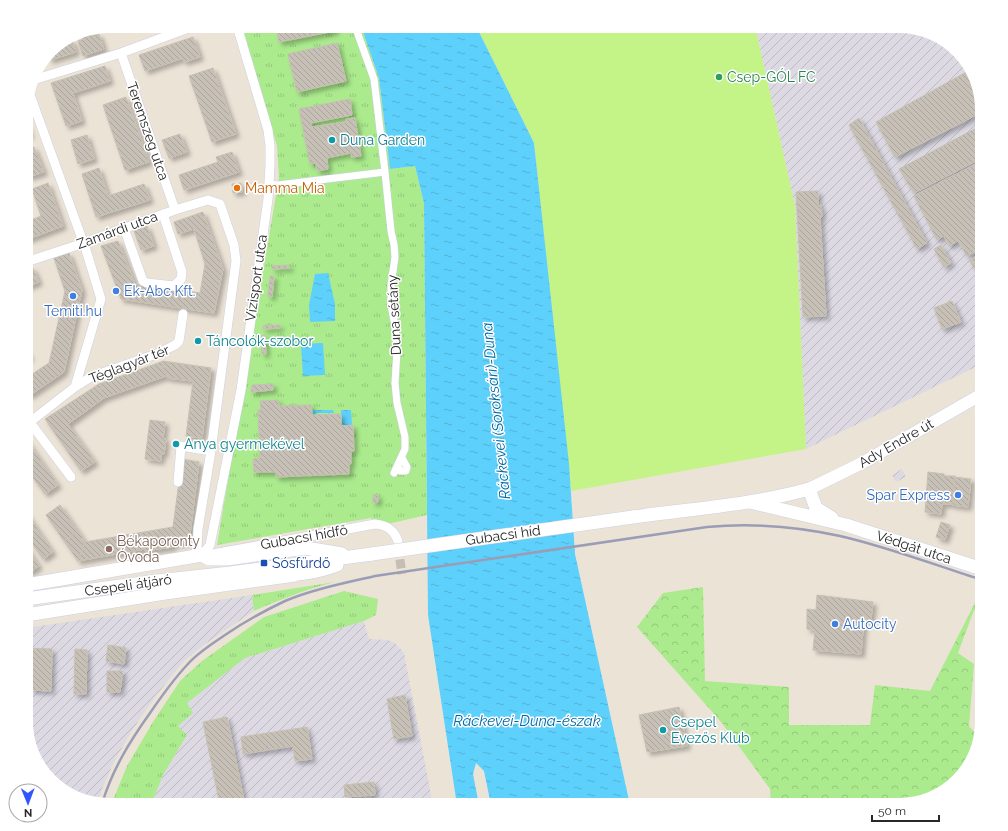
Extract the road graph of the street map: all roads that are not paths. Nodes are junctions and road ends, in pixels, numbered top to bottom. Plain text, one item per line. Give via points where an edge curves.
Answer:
1 (175, 33) edge
2 (239, 33) edge
3 (358, 33) edge
4 (121, 53) junction
5 (40, 77) edge
6 (34, 102) edge
7 (385, 172) junction
8 (270, 184) junction
9 (208, 200) joint
10 (175, 210) junction
11 (163, 214) junction
12 (124, 228) junction
13 (84, 243) junction
14 (33, 260) edge
15 (183, 314) dead end
16 (75, 386) junction
17 (975, 398) edge
18 (33, 417) edge
19 (33, 428) edge
20 (210, 451) junction
21 (396, 469) dead end
22 (70, 477) dead end
23 (178, 482) dead end
24 (809, 489) junction
25 (750, 502) junction
26 (633, 517) joint
27 (846, 526) junction
28 (198, 529) junction
29 (212, 531) junction
30 (398, 541) tunnel mouth
31 (368, 555) junction
32 (202, 556) junction
33 (975, 567) edge
34 (230, 573) junction
35 (295, 574) junction
36 (33, 584) edge
37 (33, 598) edge
38 (33, 614) edge

1 - 4 street
2 - 8 street, Vízisport utca via 268,130
3 - 7 street, Duna sétány via 374,79
4 - 5 street
4 - 10 street, Teremszeg utca
6 - 13 street, Téglagyár tér
7 - 8 street
7 - 21 street, Duna sétány via 395,257 391,285 397,350 395,384 405,437 402,458 407,467 406,471
8 - 29 street, Vízisport utca via 241,390
9 - 10 street, Zamárdi utca
9 - 20 street, Vízisport utca via 220,204 234,245 236,261
10 - 11 street, Zamárdi utca
11 - 12 street, Zamárdi utca
11 - 12 street via 182,272 181,279 174,286 143,281
12 - 13 street, Zamárdi utca
13 - 14 street, Zamárdi utca
13 - 16 street, Téglagyár tér via 101,299
15 - 16 street, Téglagyár tér via 179,341 175,345 91,377
16 - 18 street, Téglagyár tér
17 - 24 street, Ady Endre út via 856,466
19 - 22 street
20 - 23 street via 181,446
20 - 28 street, Vízisport utca
24 - 25 main road, Védgát utca
24 - 27 main road, Védgát utca via 816,508
25 - 26 main road, Védgát utca
25 - 27 main road, Védgát utca
26 - 31 main road, Gubacsi híd, bridge
27 - 33 main road, Védgát utca
28 - 29 street
28 - 32 street, Vízisport utca via 197,548
29 - 32 street, Vízisport utca via 210,545
30 - 32 street, Gubacsi hídfő via 391,530 375,524
31 - 32 main road via 340,554 306,548 227,559 209,559
31 - 34 main road, Csepeli átjáró
31 - 35 main road, Csepeli átjáró via 325,569
32 - 36 main road
34 - 35 main road, Csepeli átjáró
34 - 37 main road, Csepeli átjáró via 157,580
35 - 38 main road

